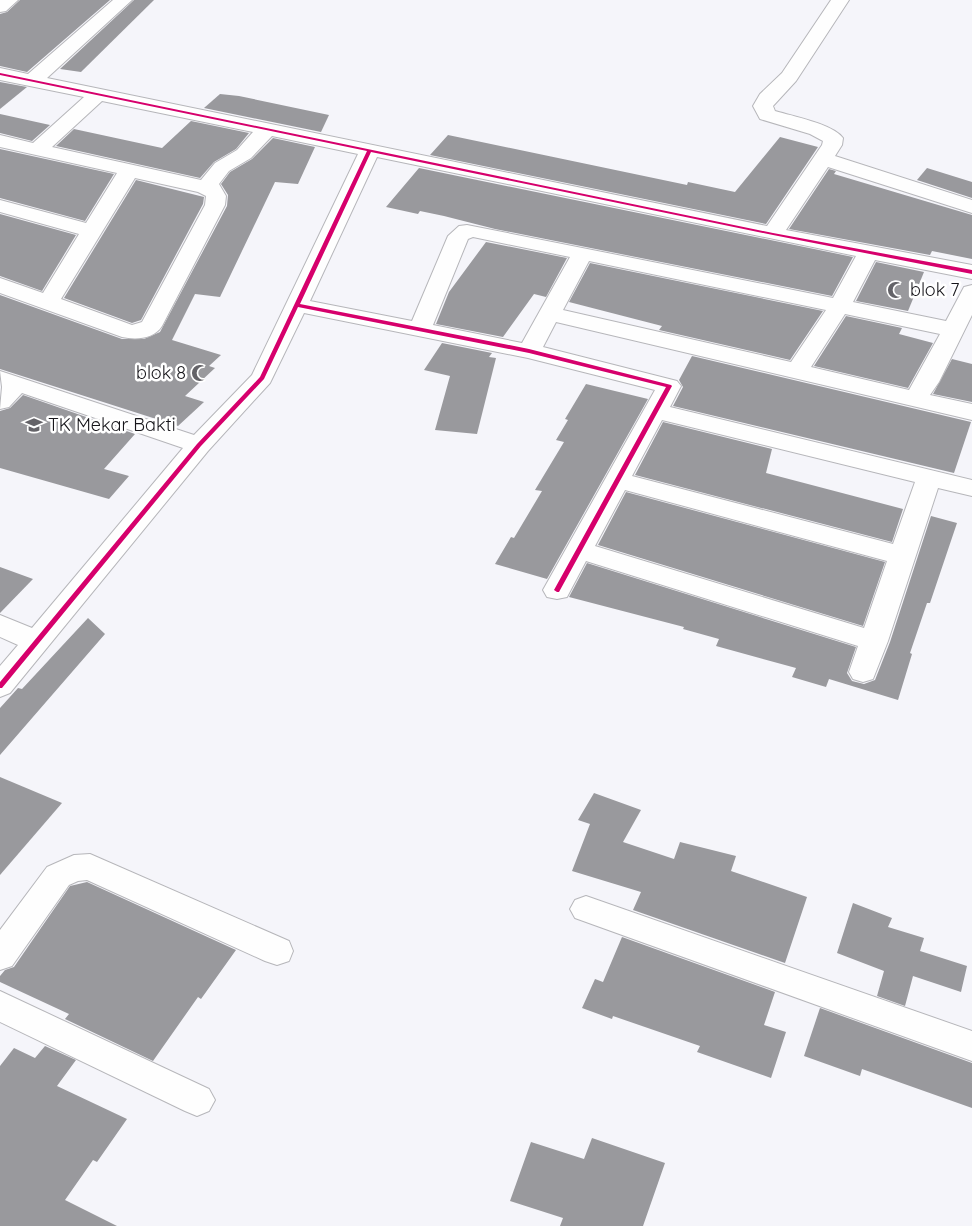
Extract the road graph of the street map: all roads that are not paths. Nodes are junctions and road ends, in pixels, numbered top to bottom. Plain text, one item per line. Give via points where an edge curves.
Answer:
1 (9, 0) edge
2 (123, 0) edge
3 (840, 0) edge
4 (0, 7) edge
5 (0, 74) edge
6 (32, 81) junction
7 (98, 94) junction
8 (267, 129) junction
9 (0, 140) edge
10 (38, 149) junction
11 (370, 150) junction
12 (822, 158) junction
13 (130, 169) junction
14 (206, 188) junction
15 (0, 206) edge
16 (972, 207) edge
17 (92, 231) junction
18 (773, 234) junction
19 (869, 252) junction
20 (582, 253) junction
21 (972, 272) edge
22 (0, 284) edge
23 (972, 292) edge
24 (49, 301) junction
25 (296, 305) junction
26 (839, 307) junction
27 (550, 314) junction
28 (420, 329) junction
29 (954, 330) junction
30 (692, 346) junction
31 (529, 351) junction
32 (796, 371) junction
33 (9, 381) edge
34 (669, 386) junction
35 (916, 397) junction
36 (0, 402) edge
37 (655, 411) junction
38 (972, 412) edge
39 (199, 445) junction
40 (929, 478) junction
41 (617, 480) junction
42 (972, 488) edge
43 (579, 550) junction
44 (903, 556) junction
45 (558, 590) dead end
46 (0, 625) edge
47 (874, 641) junction
48 (37, 642) junction
49 (863, 672) dead end
50 (0, 686) edge
51 (586, 909) dead end
52 (277, 951) dead end
53 (0, 956) edge
54 (0, 1006) edge
55 (972, 1046) edge
56 (197, 1100) dead end

1 - 4 street
2 - 6 street
3 - 12 street via 789,77 763,106 767,115 817,130 832,138 832,145
5 - 6 street
6 - 7 street
7 - 8 street
7 - 10 street
8 - 11 street
8 - 14 street via 244,154 222,167
9 - 10 street
10 - 13 street
11 - 18 street
11 - 25 street
12 - 16 street
12 - 18 street
13 - 14 street
13 - 17 street
14 - 24 street via 213,189 215,205 151,326 130,332
15 - 17 street
17 - 24 street
18 - 19 street
19 - 21 street
19 - 26 street
20 - 26 street
20 - 27 street
20 - 28 street via 473,231 462,232
22 - 24 street
23 - 29 street
25 - 28 street
25 - 39 street via 262,378
26 - 29 street
26 - 32 street
27 - 30 street
27 - 31 street
28 - 31 street
29 - 35 street
30 - 32 street
30 - 34 street
31 - 34 street
32 - 35 street
33 - 36 street
33 - 39 street
34 - 37 street
35 - 38 street
37 - 40 street
37 - 41 street
39 - 48 street
40 - 42 street
40 - 44 street
41 - 43 street
41 - 44 street
43 - 45 street
43 - 47 street
44 - 47 street
46 - 48 street
47 - 49 street
48 - 50 street
51 - 55 street
52 - 53 street via 90,866 74,868 58,876
54 - 56 street

